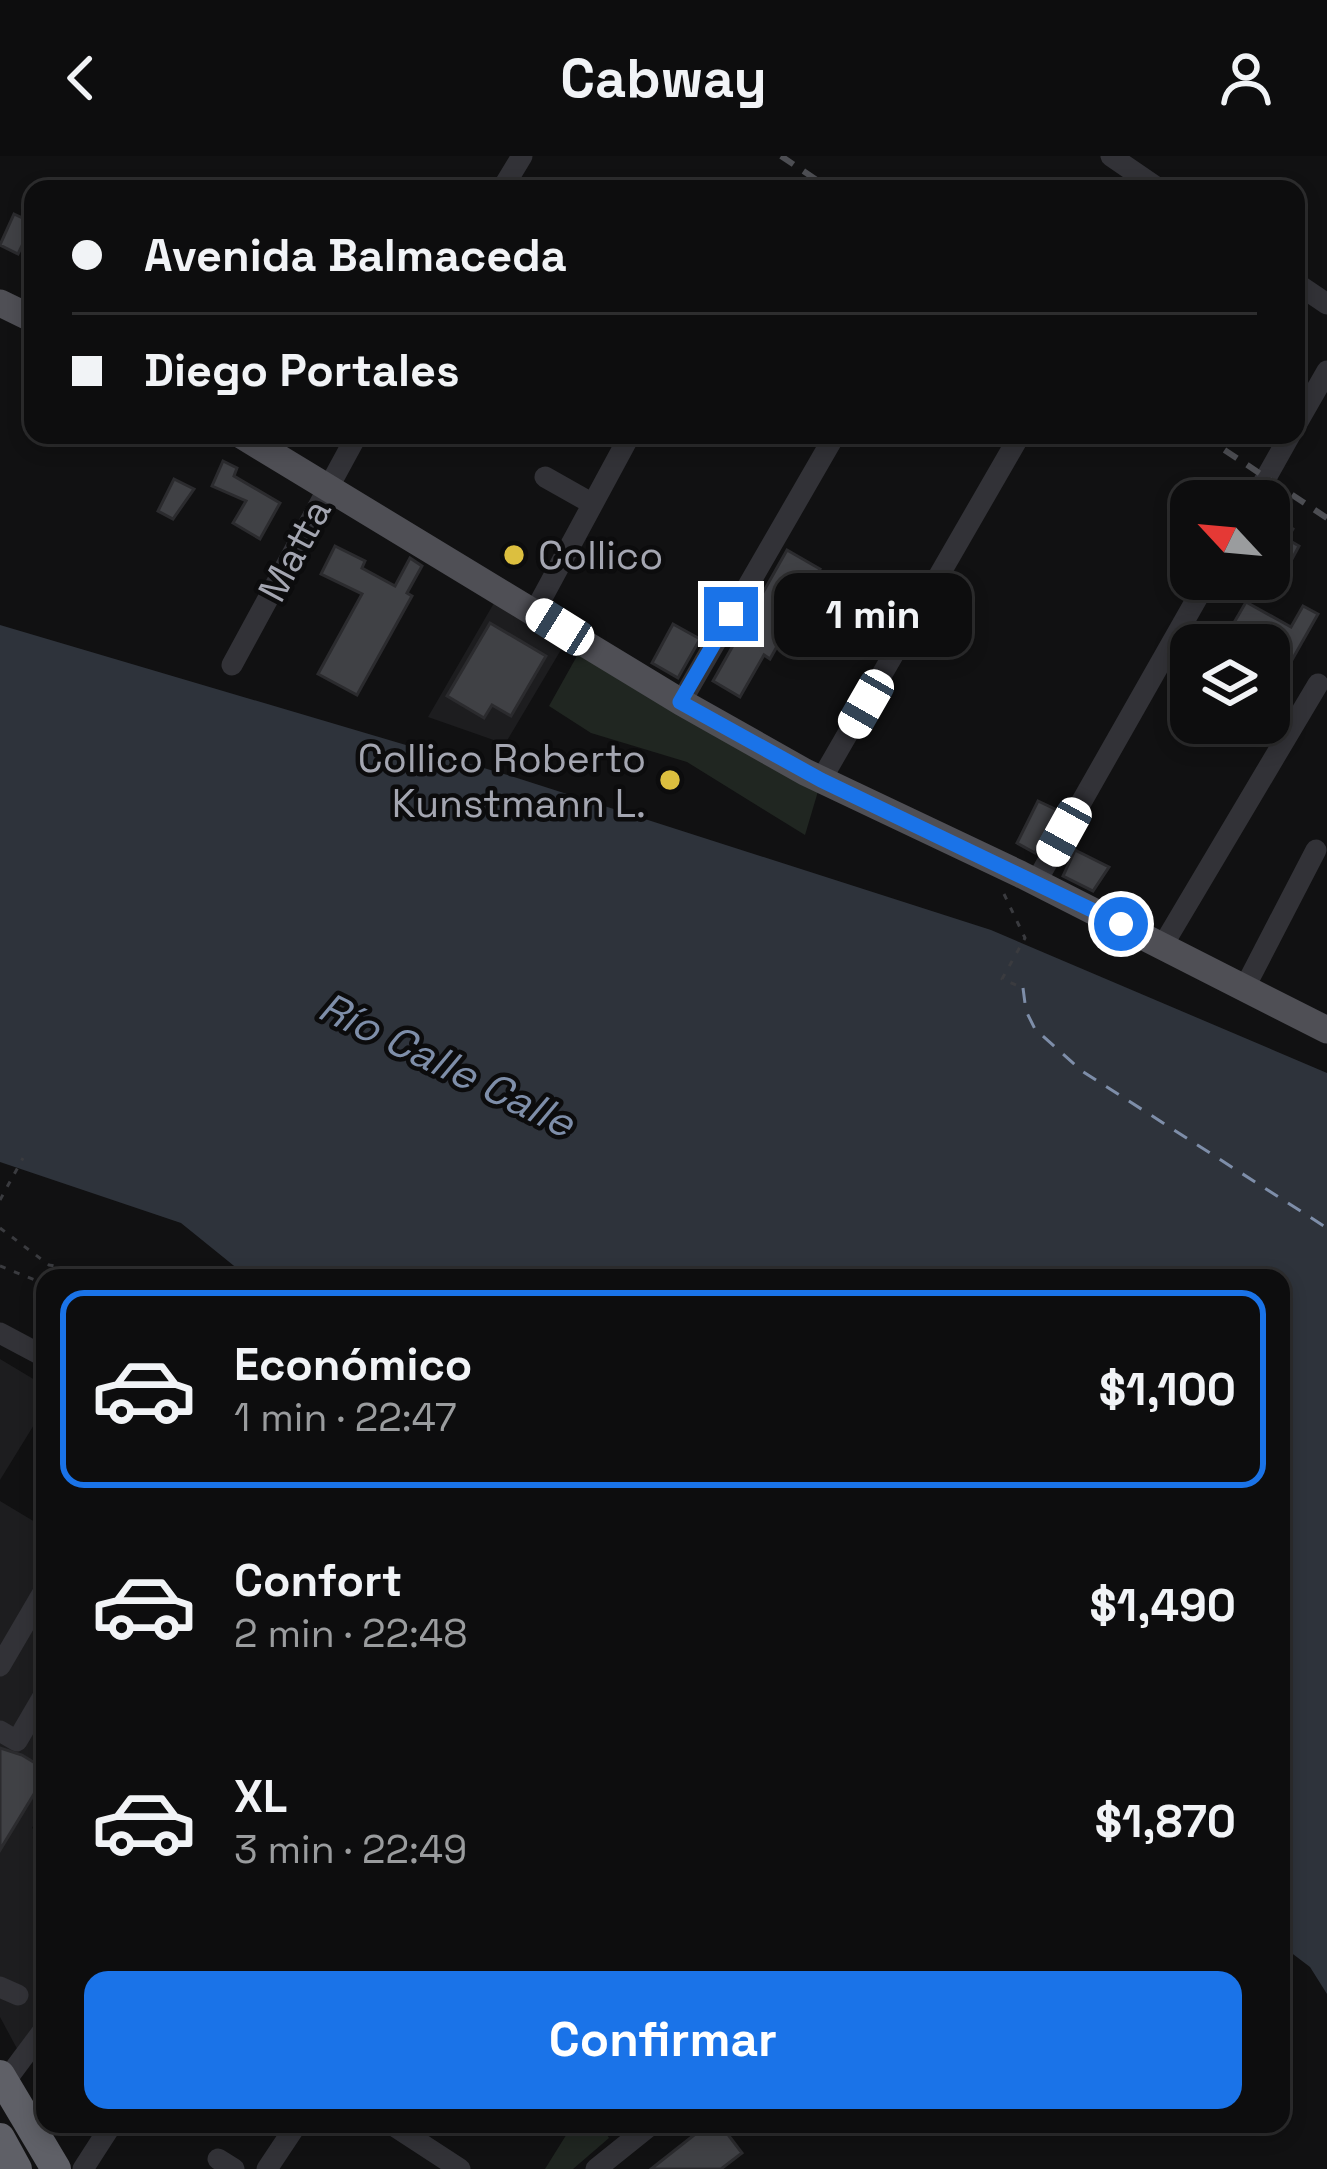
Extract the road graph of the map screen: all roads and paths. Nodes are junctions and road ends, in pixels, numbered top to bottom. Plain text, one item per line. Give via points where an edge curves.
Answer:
1 (1111, 156) edge
2 (1146, 180) edge
3 (1327, 371) edge
4 (1305, 409) edge
5 (256, 444) edge
6 (352, 444) edge
7 (625, 444) edge
8 (830, 444) edge
9 (1015, 444) edge
10 (1285, 444) edge
11 (545, 477) dead end
12 (1264, 480) edge
13 (328, 488) junction
14 (591, 503) junction
15 (1196, 600) edge
16 (535, 611) junction
17 (232, 665) dead end
18 (1318, 684) dead end
19 (680, 702) junction
20 (821, 780) junction
21 (1316, 850) dead end
22 (1036, 882) junction
23 (1004, 894) dead end
24 (1163, 945) junction
25 (1245, 987) junction
26 (1023, 988) dead end
27 (1327, 1030) edge
28 (23, 1158) dead end
29 (0, 1200) edge
30 (0, 1228) edge
31 (0, 1265) edge
32 (71, 1269) edge
33 (36, 1280) edge
34 (0, 1333) edge
35 (36, 1352) edge
36 (36, 1604) edge
37 (0, 1666) edge
38 (36, 1708) edge
39 (0, 1731) edge
40 (36, 2048) edge
41 (2, 2079) edge
42 (106, 2133) edge
43 (291, 2133) edge
44 (405, 2133) edge
45 (631, 2133) edge
46 (0, 2138) edge
47 (17, 2169) edge
48 (56, 2169) edge
49 (82, 2169) edge
50 (267, 2169) edge
51 (460, 2169) edge
52 (596, 2169) edge

1 - 2 street
3 - 4 street
5 - 13 main road
6 - 13 street, Matta
7 - 14 street
8 - 19 street
9 - 20 street
10 - 12 street
11 - 14 street
13 - 16 main road
13 - 17 street, Matta
14 - 16 street
15 - 22 street
16 - 19 main road
18 - 24 street
19 - 20 main road
20 - 22 main road
21 - 25 street
22 - 24 main road
23 - 26 path via 1025,938 1002,979
24 - 25 main road
25 - 27 main road
28 - 29 path
30 - 32 path via 49,1265
31 - 33 path
34 - 35 street
36 - 37 street
38 - 39 street via 17,1741
40 - 41 street
41 - 48 highway
42 - 49 street
43 - 50 street
44 - 51 street
45 - 52 street
46 - 47 highway

